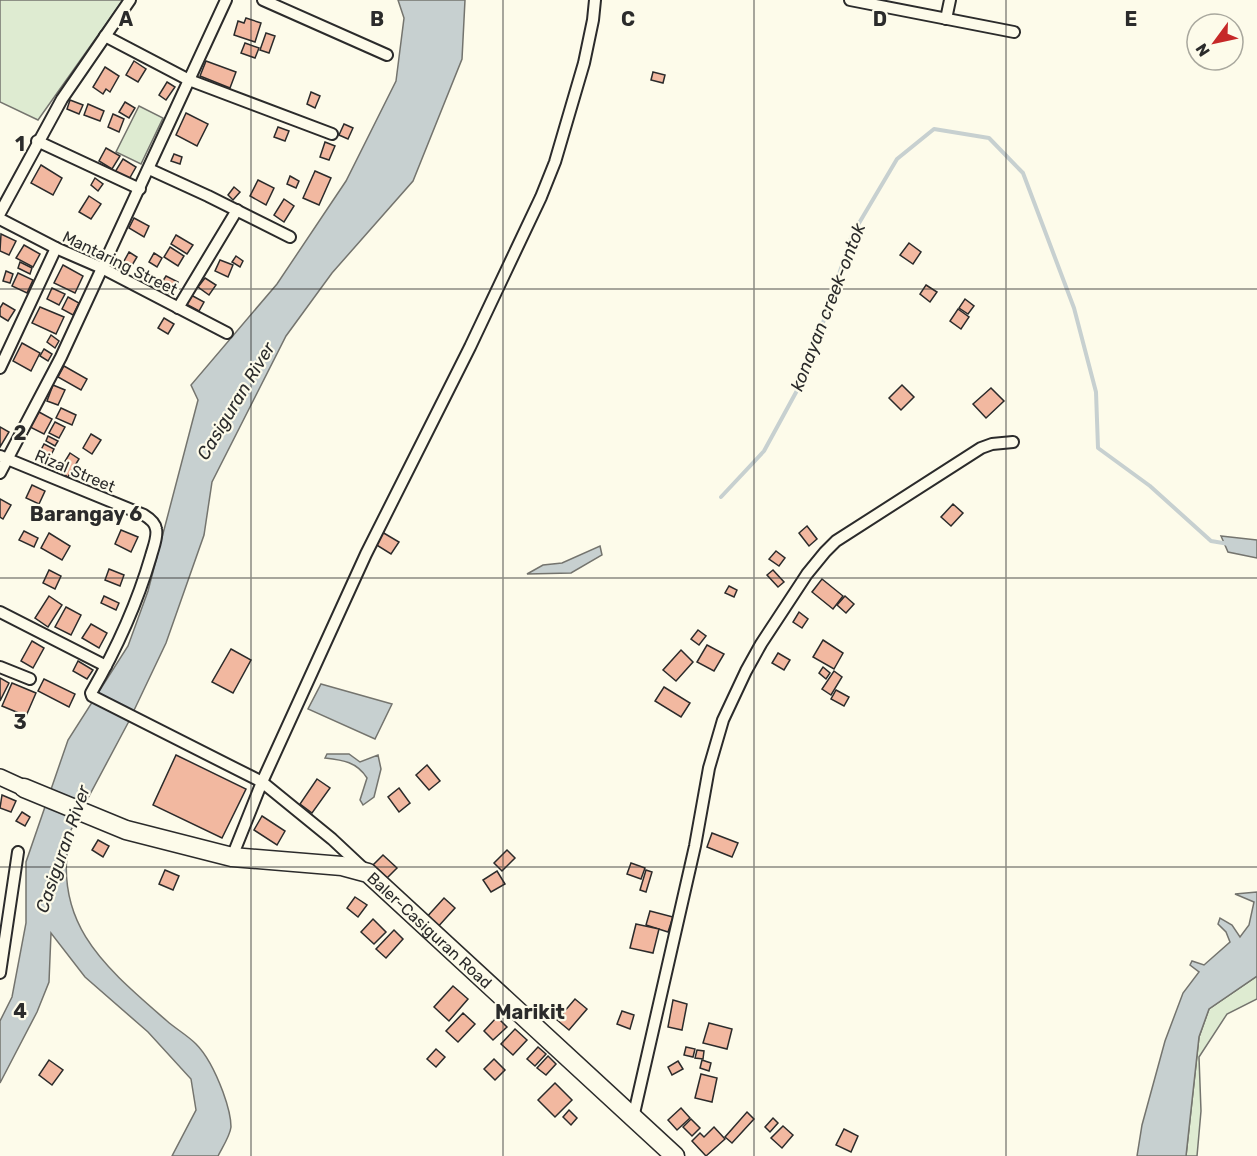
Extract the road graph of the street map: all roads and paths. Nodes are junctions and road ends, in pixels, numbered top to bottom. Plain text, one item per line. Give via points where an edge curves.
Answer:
1 (129, 0) edge
2 (226, 0) edge
3 (263, 0) edge
4 (595, 0) edge
5 (850, 0) edge
6 (950, 0) edge
7 (895, 4) edge
8 (946, 19) junction
9 (1014, 32) dead end
10 (105, 36) junction
11 (387, 55) dead end
12 (189, 80) junction
13 (332, 134) dead end
14 (37, 141) junction
15 (149, 169) junction
16 (140, 189) junction
17 (237, 210) junction
18 (0, 213) edge
19 (0, 219) edge
20 (290, 237) dead end
21 (56, 248) junction
22 (102, 268) junction
23 (178, 308) junction
24 (227, 333) dead end
25 (0, 368) edge
26 (1013, 442) dead end
27 (3, 457) edge
28 (0, 473) edge
29 (0, 612) edge
30 (0, 666) edge
31 (106, 666) junction
32 (30, 679) dead end
33 (0, 777) edge
34 (262, 782) junction
35 (24, 788) joint
36 (18, 852) dead end
37 (232, 857) junction
38 (368, 873) junction
39 (0, 973) edge
40 (633, 1118) junction
41 (675, 1156) edge

1 - 10 street
2 - 12 street
3 - 11 street
4 - 34 street via 584,63 541,197 366,554
5 - 7 street
6 - 8 street
7 - 8 street
8 - 9 street
10 - 12 street
10 - 14 street
12 - 13 street
12 - 15 street
14 - 16 street
14 - 18 street
15 - 16 street
15 - 17 street
16 - 22 street
17 - 20 street
17 - 23 street
19 - 21 street, Mantaring Street
21 - 22 street, Mantaring Street
21 - 25 street
22 - 23 street, Mantaring Street
22 - 27 street via 61,357
23 - 24 street, Mantaring Street
26 - 40 street via 981,448 836,541 807,574 746,671 723,720 708,768
27 - 28 street
27 - 31 street, Rizal Street via 144,515 154,524 155,540 138,594
29 - 31 street
30 - 32 street
31 - 34 street via 91,693 94,697
33 - 35 main road
34 - 37 street
34 - 38 street
35 - 37 main road, Baler-Casiguran Road via 126,830
36 - 39 street
37 - 38 main road, Baler-Casiguran Road via 342,866
38 - 40 main road, Baler-Casiguran Road
40 - 41 main road, Baler-Casiguran Road

